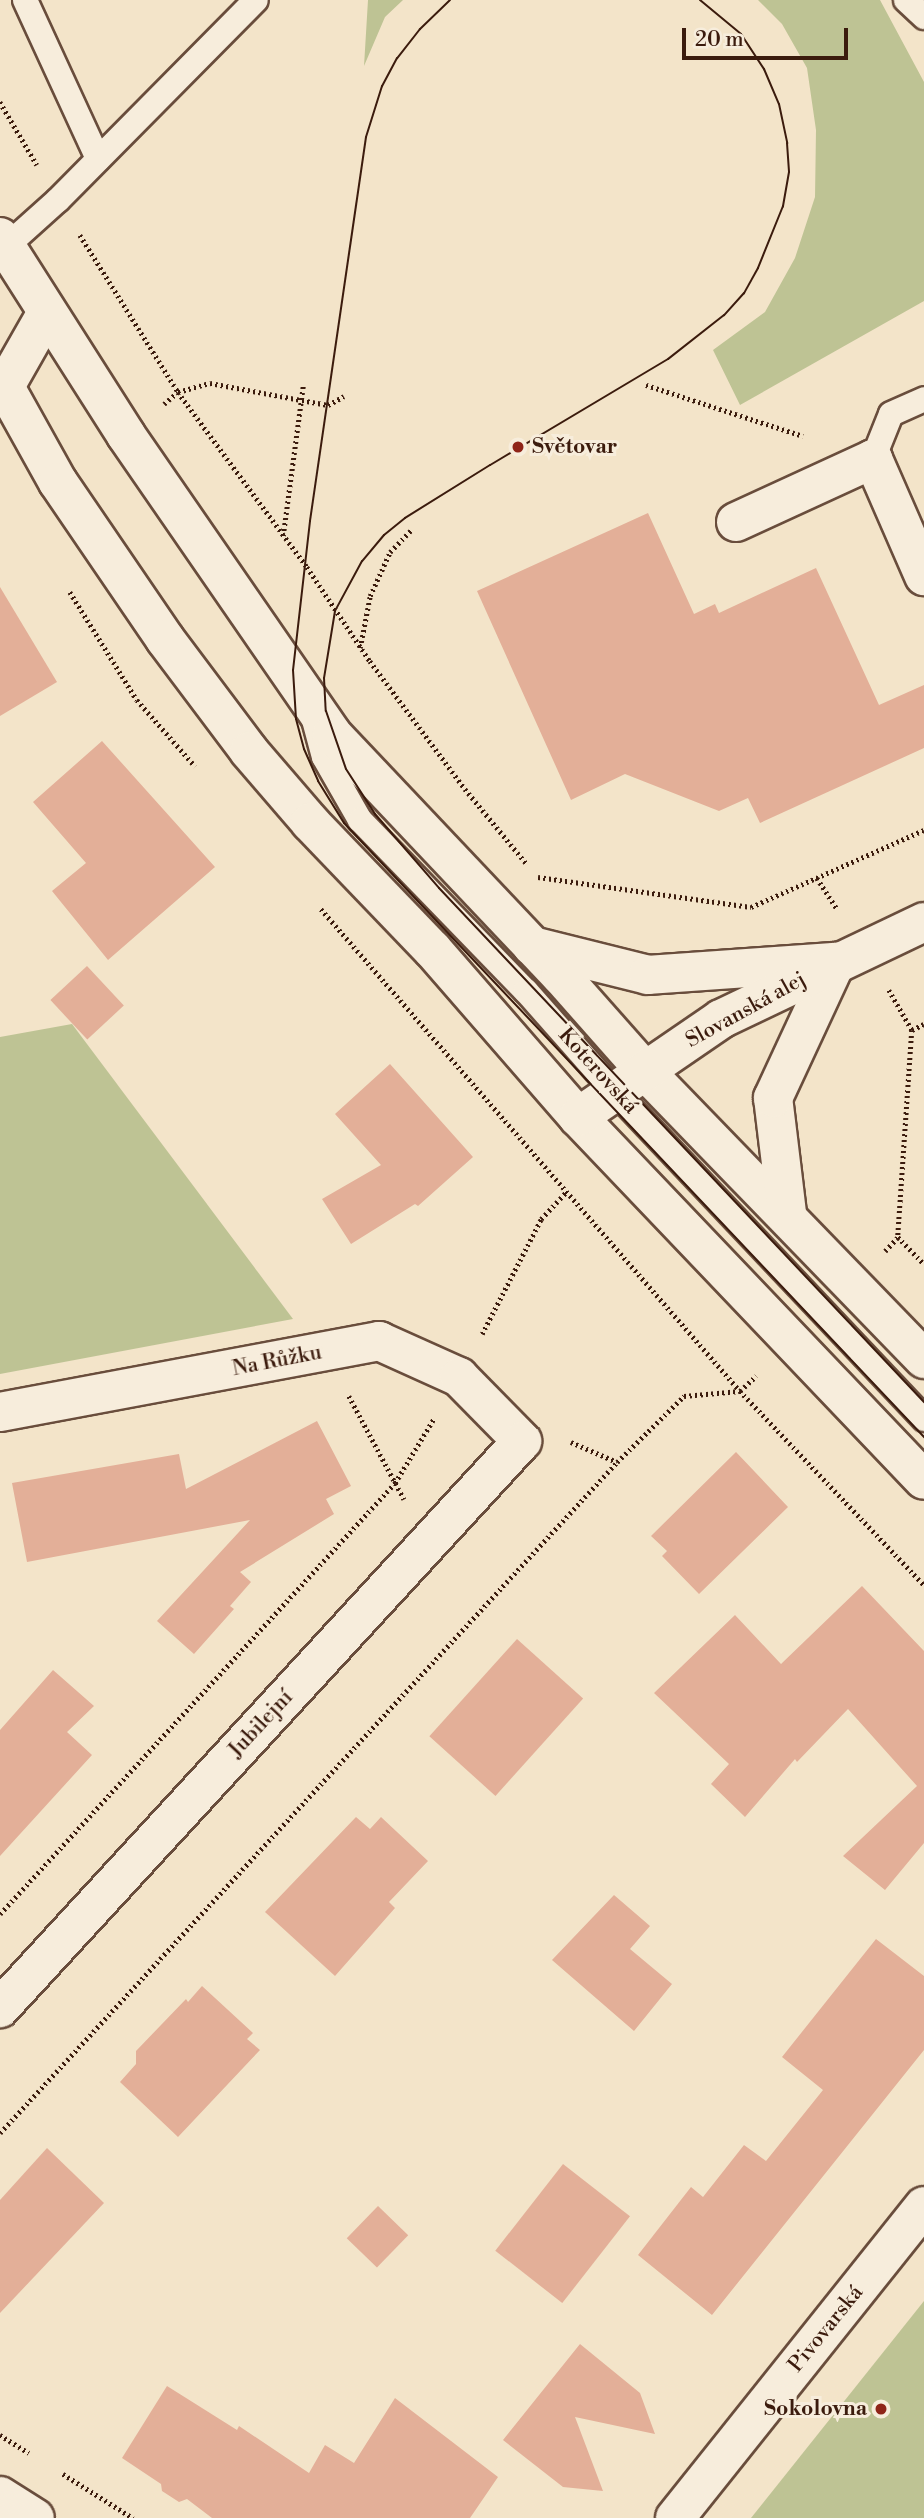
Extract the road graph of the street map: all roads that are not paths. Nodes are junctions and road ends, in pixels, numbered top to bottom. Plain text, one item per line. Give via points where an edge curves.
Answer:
1 (25, 0) edge
2 (256, 0) edge
3 (906, 0) edge
4 (924, 17) edge
5 (98, 159) junction
6 (3, 245) edge
7 (46, 314) junction
8 (1, 385) edge
9 (924, 399) edge
10 (873, 459) junction
11 (736, 522) dead end
12 (924, 576) edge
13 (309, 701) junction
14 (924, 922) edge
15 (530, 946) junction
16 (850, 956) junction
17 (630, 1081) junction
18 (578, 1117) junction
19 (787, 1213) junction
20 (924, 1359) edge
21 (0, 1412) edge
22 (924, 1419) edge
23 (522, 1441) joint
24 (924, 1480) edge
25 (0, 2008) edge
26 (924, 2206) edge
27 (0, 2496) edge
28 (34, 2518) edge
29 (675, 2518) edge

1 - 5 lane
2 - 5 lane
3 - 4 lane
5 - 6 lane via 58,200
6 - 7 street
7 - 8 street
7 - 13 street
8 - 18 street via 66,493 165,639 249,751
9 - 10 lane via 891,414
10 - 11 street
10 - 12 street
13 - 15 street via 332,734
13 - 17 lane, Koterovská via 324,757 360,820 526,991
14 - 16 street, Slovanská alej
15 - 16 street via 648,975
15 - 17 street
16 - 17 street, Slovanská alej via 721,1019
16 - 19 street via 773,1098
17 - 18 street, Slovanská alej
17 - 19 street, Koterovská
17 - 22 lane, Koterovská
18 - 24 street
19 - 20 street, Koterovská
21 - 23 street, Na Růžku via 379,1341 459,1377
23 - 25 street, Jubilejní
26 - 29 street, Pivovarská
27 - 28 street

